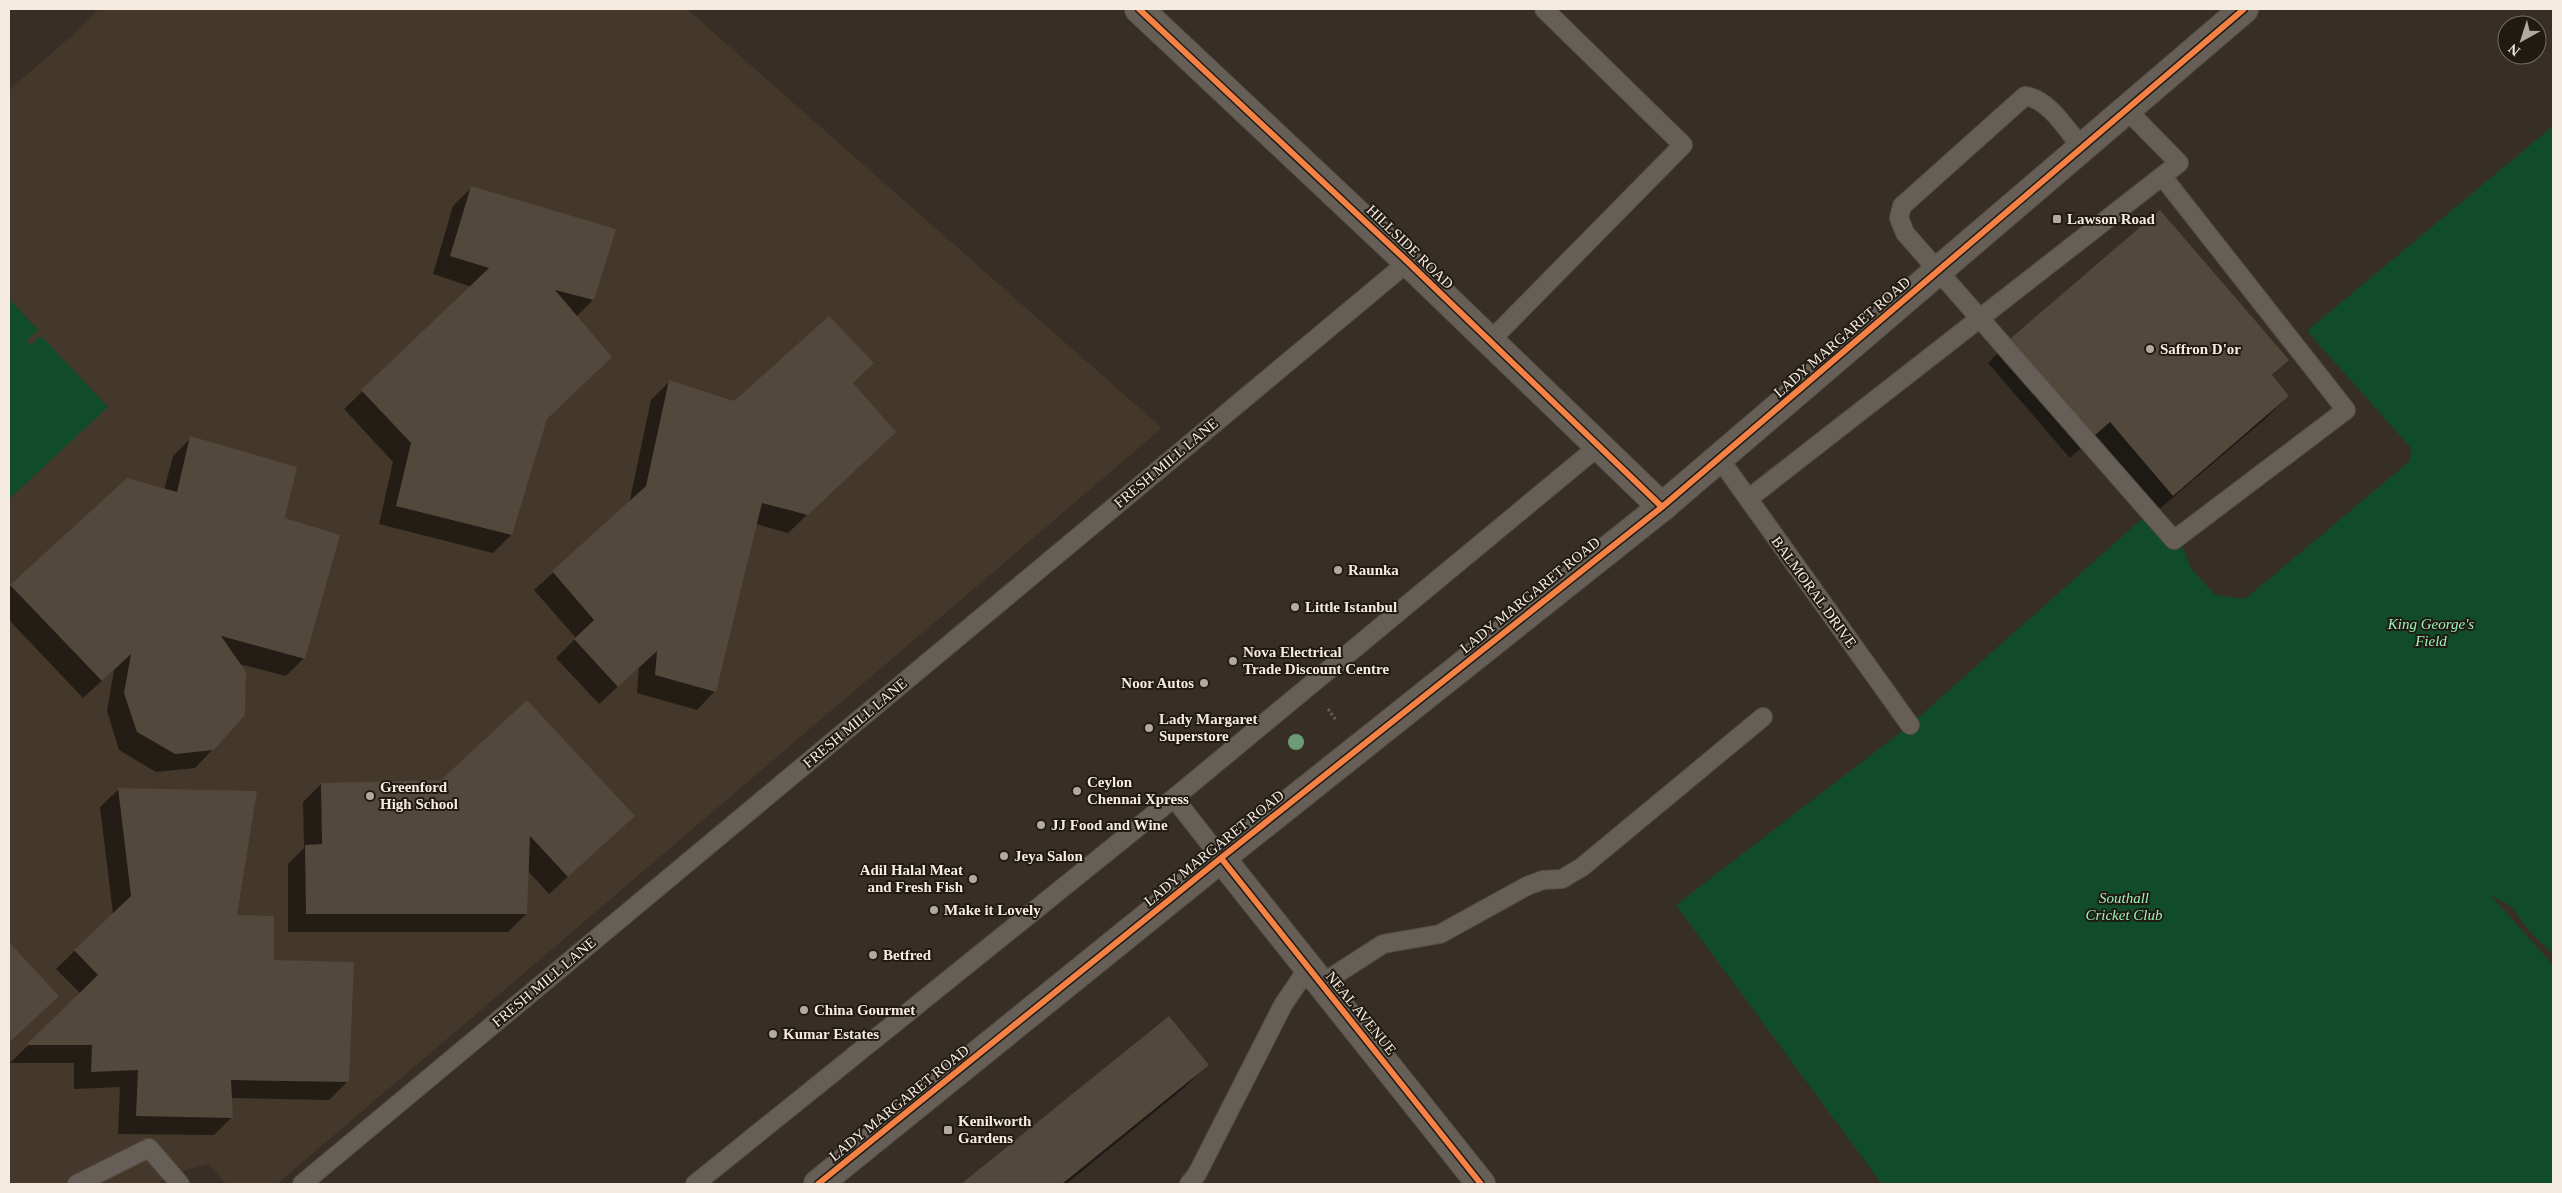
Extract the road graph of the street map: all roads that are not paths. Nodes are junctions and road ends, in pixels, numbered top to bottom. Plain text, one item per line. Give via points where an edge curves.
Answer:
1 (1139, 9) edge
2 (1544, 9) edge
3 (2244, 9) edge
4 (2126, 109) junction
5 (2082, 148) junction
6 (2162, 176) junction
7 (1408, 262) junction
8 (1938, 271) junction
9 (1980, 318) junction
10 (1490, 341) junction
11 (1600, 445) junction
12 (1719, 458) junction
13 (1748, 499) junction
14 (1662, 506) junction
15 (1763, 717) dead end
16 (1910, 726) dead end
17 (1174, 798) junction
18 (1221, 858) junction
19 (1315, 976) junction
20 (77, 1184) edge
21 (180, 1184) edge
22 (302, 1184) edge
23 (695, 1184) edge
24 (818, 1184) edge
25 (1188, 1184) edge
26 (1481, 1184) edge

1 - 7 street, HILLSIDE ROAD
2 - 10 lane via 1683,145
3 - 4 street, LADY MARGARET ROAD
4 - 5 street, LADY MARGARET ROAD
4 - 6 lane via 2178,163
5 - 8 street, LADY MARGARET ROAD
5 - 8 lane via 2035,97 2025,96 2016,102 1902,206 1899,218 1905,233
6 - 9 lane
6 - 9 lane via 2346,410 2174,540
7 - 10 street, HILLSIDE ROAD
7 - 22 lane, FRESH MILL LANE
8 - 9 lane
8 - 12 street, LADY MARGARET ROAD
9 - 13 lane
10 - 11 street, HILLSIDE ROAD
11 - 14 street, HILLSIDE ROAD
11 - 17 lane
12 - 13 lane, BALMORAL DRIVE
12 - 14 street, LADY MARGARET ROAD
13 - 16 lane, BALMORAL DRIVE
14 - 18 street, LADY MARGARET ROAD
15 - 19 lane via 1582,867 1562,880 1543,880 1527,886 1440,934 1383,944
17 - 18 lane
17 - 23 lane
18 - 19 street, NEAL AVENUE
18 - 24 street, LADY MARGARET ROAD
19 - 25 lane via 1284,1005 1197,1174
19 - 26 street, NEAL AVENUE
20 - 21 lane via 149,1148

